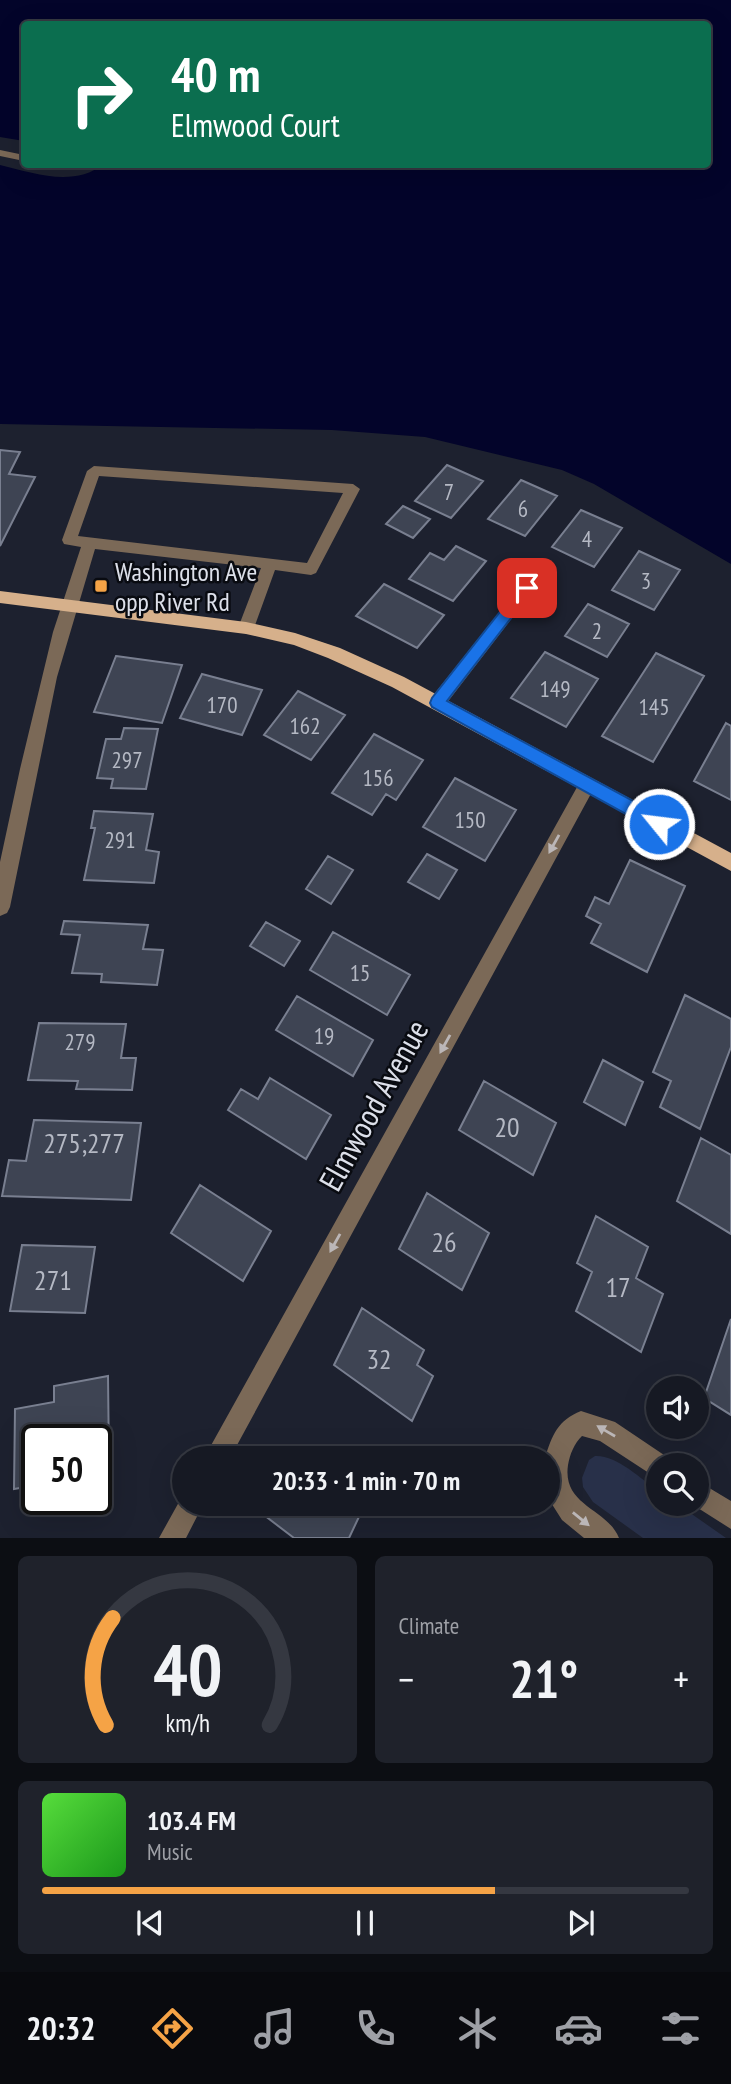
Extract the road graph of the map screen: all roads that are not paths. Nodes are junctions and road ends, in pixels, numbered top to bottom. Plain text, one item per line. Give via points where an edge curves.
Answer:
1 (0, 153) edge
2 (21, 157) edge
3 (90, 543) junction
4 (270, 563) junction
5 (527, 588) dead end
6 (0, 597) edge
7 (66, 605) junction
8 (246, 628) junction
9 (437, 703) junction
10 (587, 785) junction
11 (731, 863) edge
12 (0, 907) edge
13 (223, 1446) edge
14 (646, 1458) edge
15 (709, 1501) edge
16 (184, 1516) edge
17 (731, 1516) edge
18 (172, 1538) edge
19 (606, 1538) edge

1 - 2 street
3 - 4 street
3 - 4 street via 69,540 94,471 353,489 311,569
3 - 7 street
4 - 8 street
5 - 9 street
6 - 7 main road
7 - 8 main road
7 - 12 street
8 - 9 main road via 347,657
9 - 10 main road
10 - 11 main road
10 -> 13 street, Elmwood Avenue
14 -> 19 street via 598,1426 581,1423 569,1431 554,1469 556,1490 568,1508
15 - 17 street
16 - 18 street

